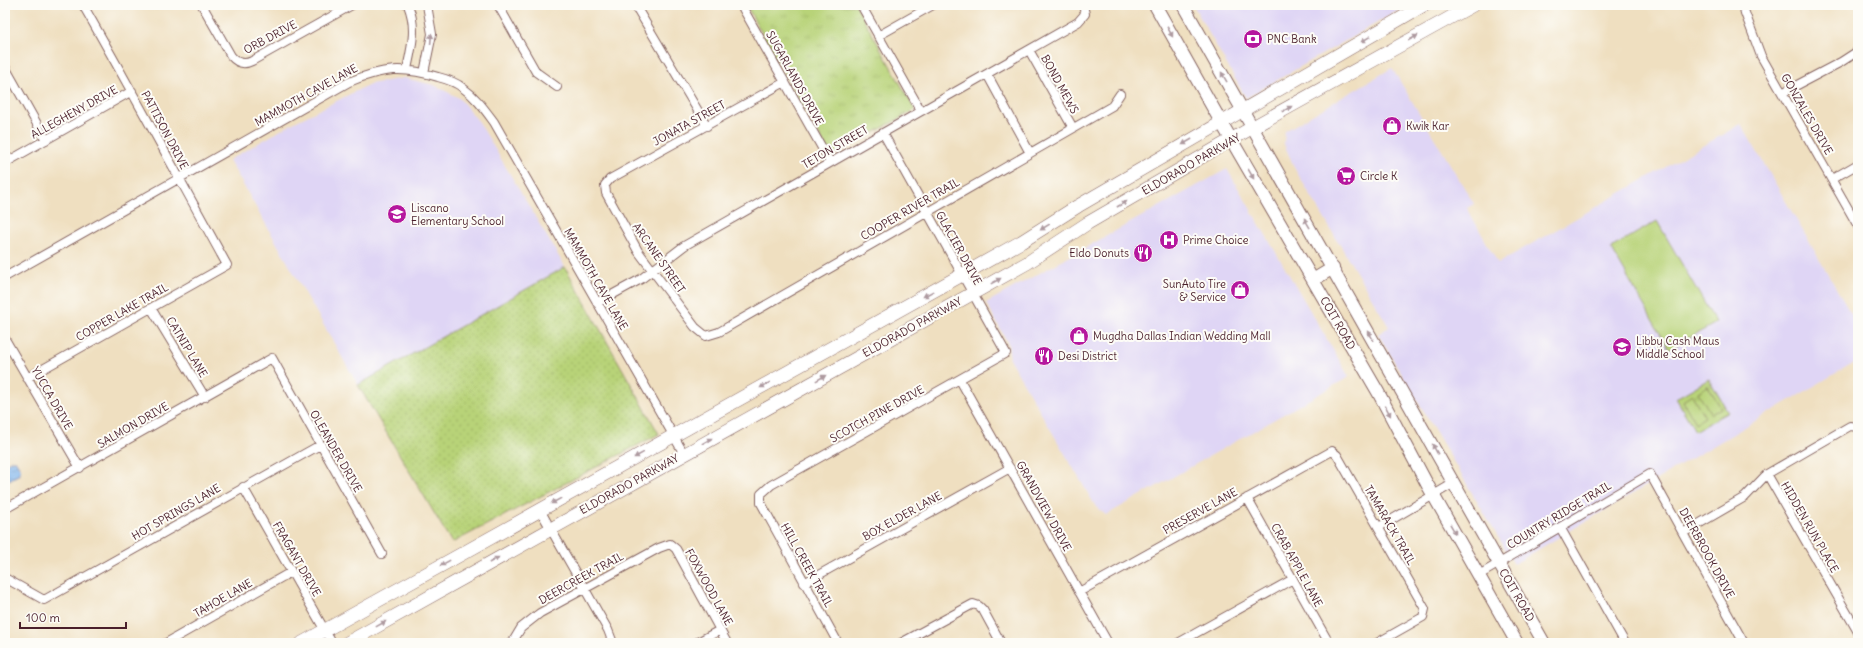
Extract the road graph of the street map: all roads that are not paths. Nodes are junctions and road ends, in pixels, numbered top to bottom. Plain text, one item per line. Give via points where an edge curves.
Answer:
1 (84, 5) edge
2 (202, 5) edge
3 (352, 5) edge
4 (408, 5) edge
5 (427, 5) edge
6 (498, 5) edge
7 (635, 5) edge
8 (741, 5) edge
9 (861, 5) edge
10 (933, 5) edge
11 (1083, 5) edge
12 (1155, 5) edge
13 (1183, 5) edge
14 (1424, 5) edge
15 (1473, 5) edge
16 (1745, 7) edge
17 (1384, 28) junction
18 (878, 36) junction
19 (1395, 48) junction
20 (1029, 50) junction
21 (1858, 51) edge
22 (5, 67) edge
23 (407, 69) junction
24 (424, 73) junction
25 (987, 74) junction
26 (785, 82) junction
27 (557, 87) dead end
28 (132, 91) junction
29 (1782, 93) junction
30 (1120, 94) dead end
31 (921, 111) junction
32 (1243, 111) junction
33 (1221, 122) junction
34 (707, 126) junction
35 (1253, 127) junction
36 (1073, 128) junction
37 (883, 133) junction
38 (46, 140) junction
39 (1232, 140) junction
40 (1030, 153) junction
41 (830, 162) junction
42 (5, 163) edge
43 (1858, 164) edge
44 (179, 179) junction
45 (1832, 180) junction
46 (606, 186) joint
47 (1078, 206) junction
48 (927, 212) junction
49 (1088, 223) junction
50 (1858, 226) edge
51 (227, 265) joint
52 (1333, 268) junction
53 (652, 270) junction
54 (962, 275) junction
55 (5, 277) edge
56 (1313, 280) junction
57 (972, 294) junction
58 (597, 303) junction
59 (151, 308) junction
60 (706, 336) joint
61 (5, 339) edge
62 (1006, 353) joint
63 (272, 358) joint
64 (27, 378) junction
65 (960, 380) junction
66 (1397, 382) junction
67 (1378, 392) junction
68 (205, 397) junction
69 (1855, 426) edge
70 (673, 436) junction
71 (320, 445) junction
72 (1332, 451) joint
73 (684, 454) junction
74 (80, 468) junction
75 (1010, 468) junction
76 (1650, 474) joint
77 (1767, 474) junction
78 (1454, 483) junction
79 (243, 487) junction
80 (1433, 495) junction
81 (760, 496) joint
82 (1247, 498) junction
83 (5, 509) edge
84 (540, 510) junction
85 (1379, 526) junction
86 (1560, 527) junction
87 (551, 528) junction
88 (1683, 533) junction
89 (670, 544) joint
90 (382, 554) dead end
91 (1499, 563) junction
92 (291, 572) junction
93 (1479, 575) junction
94 (5, 578) edge
95 (1293, 579) junction
96 (804, 583) junction
97 (584, 589) junction
98 (1079, 592) junction
99 (325, 630) junction
100 (720, 630) junction
101 (1858, 632) edge
102 (166, 643) edge
103 (302, 643) edge
104 (332, 643) edge
105 (347, 643) edge
106 (512, 643) edge
107 (613, 643) edge
108 (696, 643) edge
109 (728, 643) edge
110 (838, 643) edge
111 (901, 643) edge
112 (1001, 643) edge
113 (1108, 643) edge
114 (1178, 643) edge
115 (1329, 643) edge
116 (1377, 643) edge
117 (1517, 643) edge
118 (1544, 643) edge
119 (1626, 643) edge
120 (1744, 643) edge

1 - 28 street, PATTISON DRIVE
2 - 3 street, ORB DRIVE via 231,56 240,63 252,61
4 - 23 street via 414,34
24 -> 5 street via 432,34
6 - 27 street via 536,72
7 - 34 street
8 - 26 street, SUGARLANDS DRIVE
9 - 18 street
10 - 18 street
11 - 20 street, TETON STREET via 1085,14 1078,22
12 -> 33 main road, COIT ROAD
32 -> 13 main road, COIT ROAD
14 - 17 main road, ELDORADO PARKWAY
19 -> 15 main road, ELDORADO PARKWAY
16 - 29 street, GONZALES DRIVE via 1757,47
17 - 19 main road
17 -> 32 main road, ELDORADO PARKWAY
18 - 31 street
35 -> 19 main road, ELDORADO PARKWAY
20 - 25 street, TETON STREET
20 - 36 street, BOND MEWS
21 - 29 street
22 - 38 street
23 - 24 street, MAMMOTH CAVE LANE
23 - 44 street, MAMMOTH CAVE LANE via 366,74 349,82
24 - 58 street, MAMMOTH CAVE LANE via 463,87 481,104 494,122
25 - 31 street, TETON STREET
25 - 40 street
26 - 34 street, JONATA STREET
26 - 41 street, SUGARLANDS DRIVE
28 - 38 street, ALLEGHENY DRIVE
28 - 44 street, PATTISON DRIVE
29 - 45 street, GONZALES DRIVE
30 - 36 street, COOPER RIVER TRAIL via 1112,106
31 - 37 street, TETON STREET
32 - 33 main road, ELDORADO PARKWAY
32 - 35 main road, COIT ROAD
33 - 39 main road, COIT ROAD
33 -> 47 main road, ELDORADO PARKWAY
34 - 46 street, JONATA STREET via 610,179
35 - 39 main road, ELDORADO PARKWAY
52 -> 35 main road, COIT ROAD
36 - 40 street, COOPER RIVER TRAIL
37 - 41 street, TETON STREET
37 - 48 street, GLACIER DRIVE
38 - 42 street, ALLEGHENY DRIVE
49 -> 39 main road, ELDORADO PARKWAY
39 -> 56 main road, COIT ROAD
40 - 48 street, COOPER RIVER TRAIL
41 - 53 street, TETON STREET via 684,246
43 - 45 street
44 - 51 street, PATTISON DRIVE
44 - 55 street, MAMMOTH CAVE LANE
45 - 50 street, GONZALES DRIVE
46 - 53 street, ARCANE STREET via 606,193 624,227
47 - 49 main road
47 -> 54 main road, ELDORADO PARKWAY
48 - 54 street, GLACIER DRIVE
48 - 60 street, COOPER RIVER TRAIL via 719,332
57 -> 49 main road, ELDORADO PARKWAY via 1027,263
51 - 59 street, COPPER LAKE TRAIL
52 - 56 main road
66 -> 52 main road, COIT ROAD
53 - 58 street, TETON STREET via 641,279
53 - 60 street, ARCANE STREET via 694,327
54 - 57 street, GLACIER DRIVE
54 -> 70 main road, ELDORADO PARKWAY
56 - 67 main road, COIT ROAD
57 - 62 street, GLACIER DRIVE
73 -> 57 main road, ELDORADO PARKWAY
58 - 70 street, MAMMOTH CAVE LANE
59 - 64 street, COPPER LAKE TRAIL
59 - 68 street, CATNIP LANE
61 - 64 street, YUCCA DRIVE
62 - 65 street, SCOTCH PINE DRIVE
63 - 68 street, SALMON DRIVE
63 - 71 street, OLEANDER DRIVE
64 - 74 street, YUCCA DRIVE
65 - 75 street, GRANDVIEW DRIVE
65 - 81 street, SCOTCH PINE DRIVE via 771,485
66 - 67 main road
78 -> 66 main road, COIT ROAD
67 -> 80 main road, COIT ROAD
68 - 74 street, SALMON DRIVE
69 - 77 street
70 - 73 street, MAMMOTH CAVE LANE
70 -> 84 main road, ELDORADO PARKWAY
71 - 79 street, HOT SPRINGS LANE
71 - 90 street, OLEANDER DRIVE
72 - 82 street, PRESERVE LANE
72 - 85 street, TAMARACK TRAIL via 1337,455
73 - 87 main road, ELDORADO PARKWAY
74 - 83 street, SALMON DRIVE
75 - 96 street, BOX ELDER LANE
75 - 98 street, GRANDVIEW DRIVE
76 - 86 street, COUNTRY RIDGE TRAIL
76 - 88 street, DEERBROOK DRIVE
77 - 88 street via 1745,497
77 - 101 street, HIDDEN RUN PLACE
78 - 80 street
78 - 91 main road, COIT ROAD
79 - 92 street, FRAGANT DRIVE
79 - 94 street, HOT SPRINGS LANE via 44,600
80 - 85 street
80 -> 93 main road, COIT ROAD
81 - 96 street, HILL CREEK TRAIL via 761,503
82 - 95 street, CRAB APPLE LANE
82 - 98 street, PRESERVE LANE
84 - 87 street
84 -> 99 main road, ELDORADO PARKWAY
85 - 116 street, TAMARACK TRAIL via 1425,612 1423,617
86 - 91 street, COUNTRY RIDGE TRAIL
86 - 119 street
87 - 97 street
105 -> 87 main road, ELDORADO PARKWAY
88 - 120 street, DEERBROOK DRIVE
89 - 97 street, DEERCREEK TRAIL
89 - 100 street, FOXWOOD LANE via 676,550
91 - 93 street, COUNTRY RIDGE TRAIL
91 - 118 main road, COIT ROAD
92 - 99 street, FRAGANT DRIVE
92 - 102 street, TAHOE LANE
93 - 117 main road, COIT ROAD
95 - 114 street
95 - 115 street, CRAB APPLE LANE
96 - 110 street, HILL CREEK TRAIL
97 - 106 street, DEERCREEK TRAIL via 540,613 521,628
97 - 107 street
98 - 113 street, GRANDVIEW DRIVE
99 - 103 main road, ELDORADO PARKWAY
99 - 104 street, FRAGANT DRIVE
100 - 108 street
100 - 109 street, FOXWOOD LANE
111 - 112 street via 976,604 983,610

